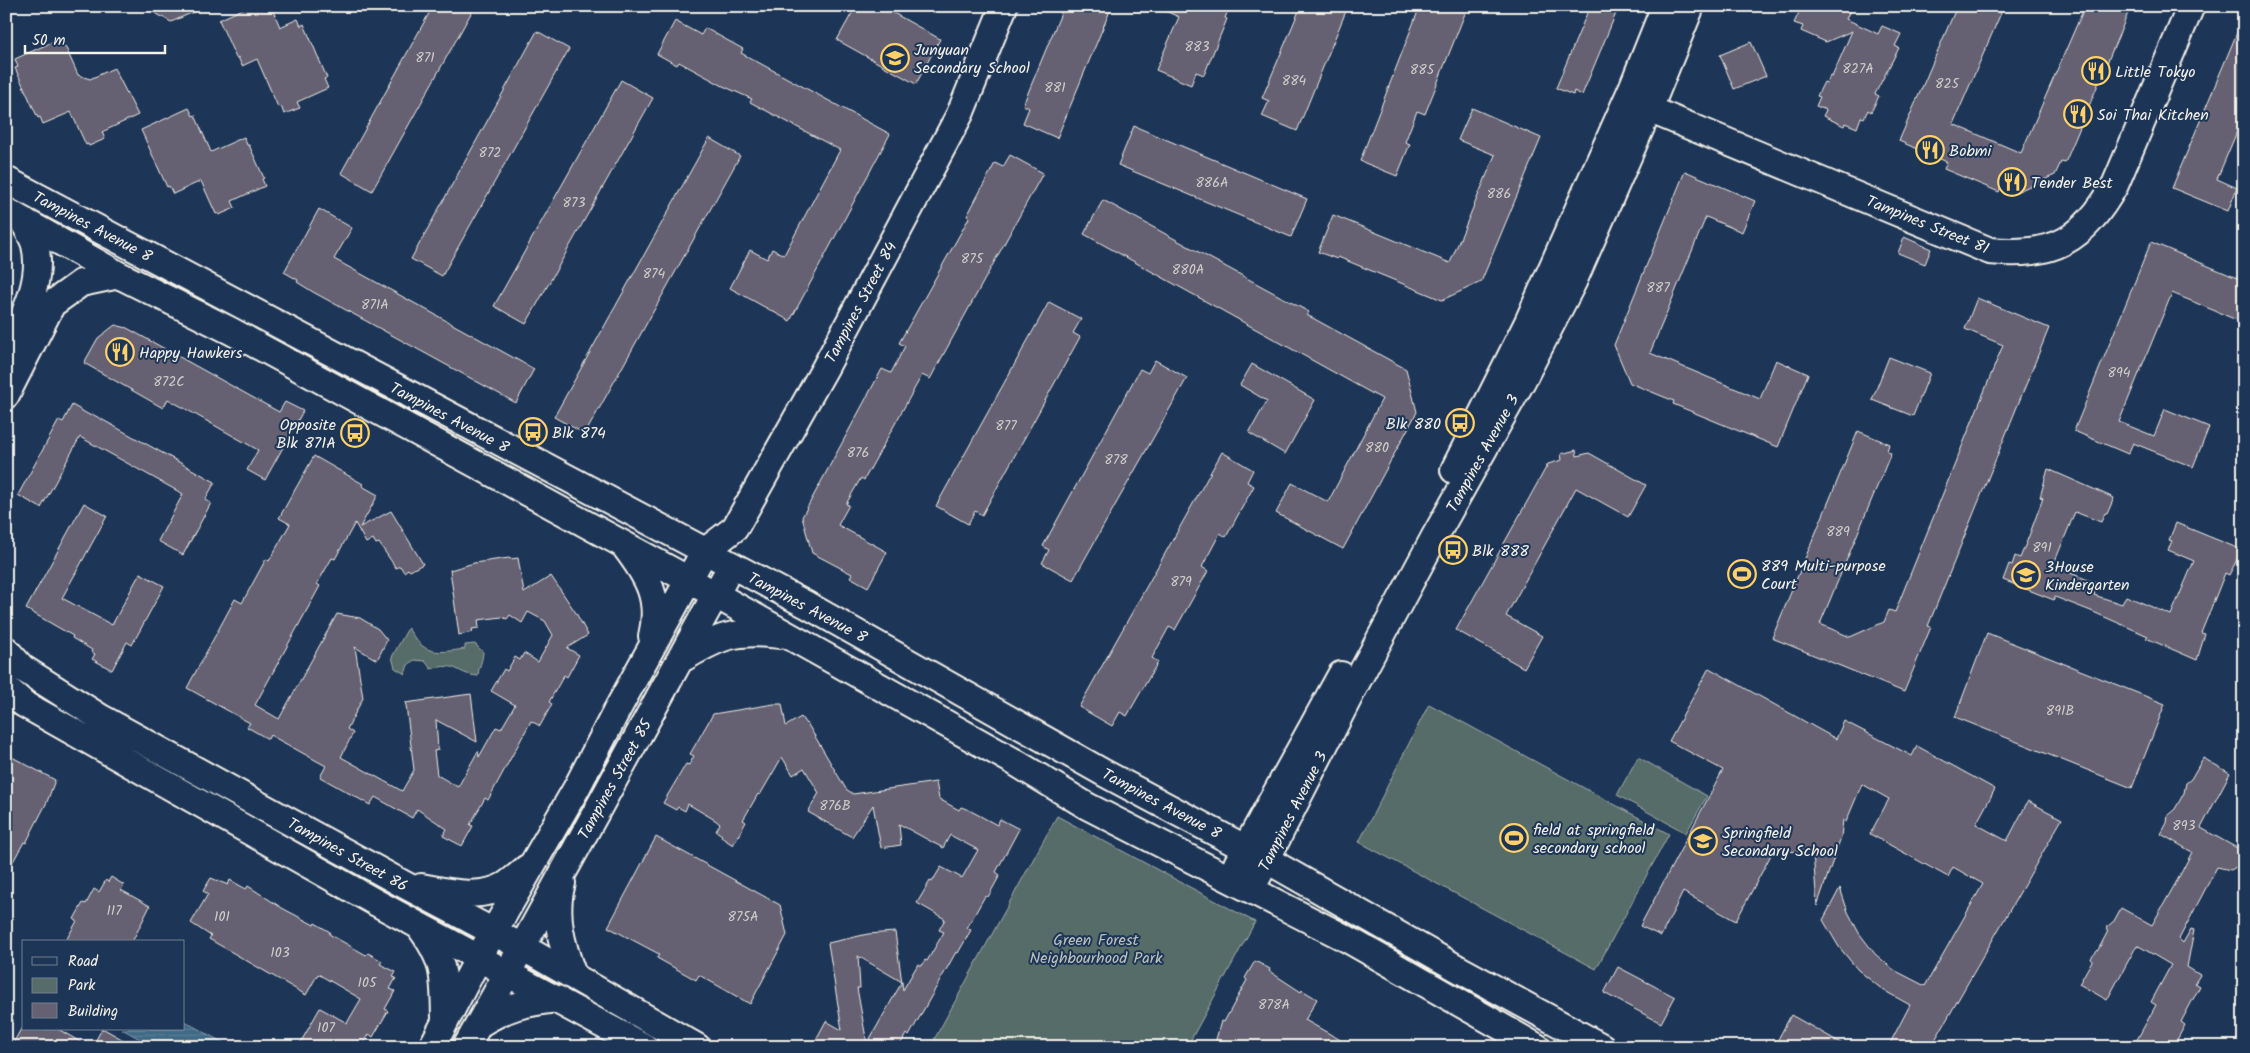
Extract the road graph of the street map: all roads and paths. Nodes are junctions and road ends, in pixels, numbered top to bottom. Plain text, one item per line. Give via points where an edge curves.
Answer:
1 (1004, 6) edge
2 (1665, 6) edge
3 (1690, 6) edge
4 (2174, 6) edge
5 (2191, 6) edge
6 (1641, 98) junction
7 (6, 180) edge
8 (14, 216) edge
9 (119, 275) junction
10 (16, 348) edge
11 (6, 395) edge
12 (735, 528) junction
13 (624, 545) junction
14 (704, 552) junction
15 (731, 566) junction
16 (689, 580) junction
17 (716, 595) junction
18 (790, 636) junction
19 (6, 650) edge
20 (648, 654) junction
21 (680, 660) junction
22 (6, 688) edge
23 (1256, 854) junction
24 (533, 864) junction
25 (567, 865) junction
26 (403, 884) junction
27 (1241, 884) junction
28 (420, 926) junction
29 (493, 932) junction
30 (522, 946) junction
31 (479, 958) junction
32 (507, 973) junction
33 (573, 975) junction
34 (557, 999) junction
35 (445, 1022) junction
36 (478, 1025) junction
37 (432, 1047) edge
38 (466, 1047) edge
39 (644, 1047) edge
40 (697, 1047) edge
41 (1537, 1047) edge
42 (1602, 1047) edge

1 - 12 street, Tampines Street 84 via 954,126
2 - 6 street, Tampines Avenue 3
3 - 6 street, Tampines Avenue 3
4 - 6 street, Tampines Street 81 via 2101,180 2089,201 2071,220 2054,231 2033,237 1994,236
5 - 6 street, Tampines Street 81 via 2101,210 2081,232 2060,244 2035,252 1990,251
6 - 23 street, Tampines Avenue 3 via 1572,282 1522,381 1367,663
7 - 14 street, Tampines Avenue 8
8 - 9 street, Tampines Avenue 8
8 - 10 street via 35,244 37,271
9 - 10 street via 80,283 52,304
9 - 13 street, Tampines Avenue 8 via 231,331
10 - 11 street
12 - 14 street, Tampines Street 84
12 - 15 street, Tampines Street 85
13 - 16 street, Tampines Avenue 8
13 - 20 street via 647,578 655,599 656,619
14 - 15 street, Tampines Avenue 8
14 - 16 street, Tampines Street 84
15 - 17 street, Tampines Street 85
15 - 23 street, Tampines Avenue 8
16 - 17 street, Tampines Avenue 8
16 - 20 street, Tampines Street 85
17 - 18 street, Tampines Avenue 8
17 - 21 street, Tampines Street 85
18 - 21 street via 739,632 724,636
18 - 27 street, Tampines Avenue 8 via 1087,806
19 - 26 street, Tampines Street 86 via 22,668 101,718
20 - 24 street, Tampines Street 85
21 - 25 street, Tampines Street 85
22 - 28 street, Tampines Street 86 via 24,704
23 - 27 street, Tampines Avenue 3
23 - 42 street, Tampines Avenue 8
24 - 26 street via 504,886 479,893
24 - 29 street, Tampines Street 85
25 - 30 street, Tampines Street 85
25 - 33 street via 559,893 559,916 560,934
26 - 29 street, Tampines Street 86
27 - 41 street, Tampines Avenue 8 via 1384,959
28 - 31 street, Tampines Street 86
28 - 35 street via 435,948 442,970
29 - 30 street, Tampines Street 86
29 - 31 street, Tampines Street 85
30 - 32 street, Tampines Street 85
30 - 33 street, Tampines Street 86
31 - 32 street, Tampines Street 86
31 - 35 street, Tampines Street 85
32 - 34 street, Tampines Street 86
32 - 36 street, Tampines Street 85
33 - 40 street, Tampines Street 86
34 - 36 street via 510,1008
34 - 39 street, Tampines Street 86
35 - 37 street, Tampines Street 85
36 - 38 street, Tampines Street 85

